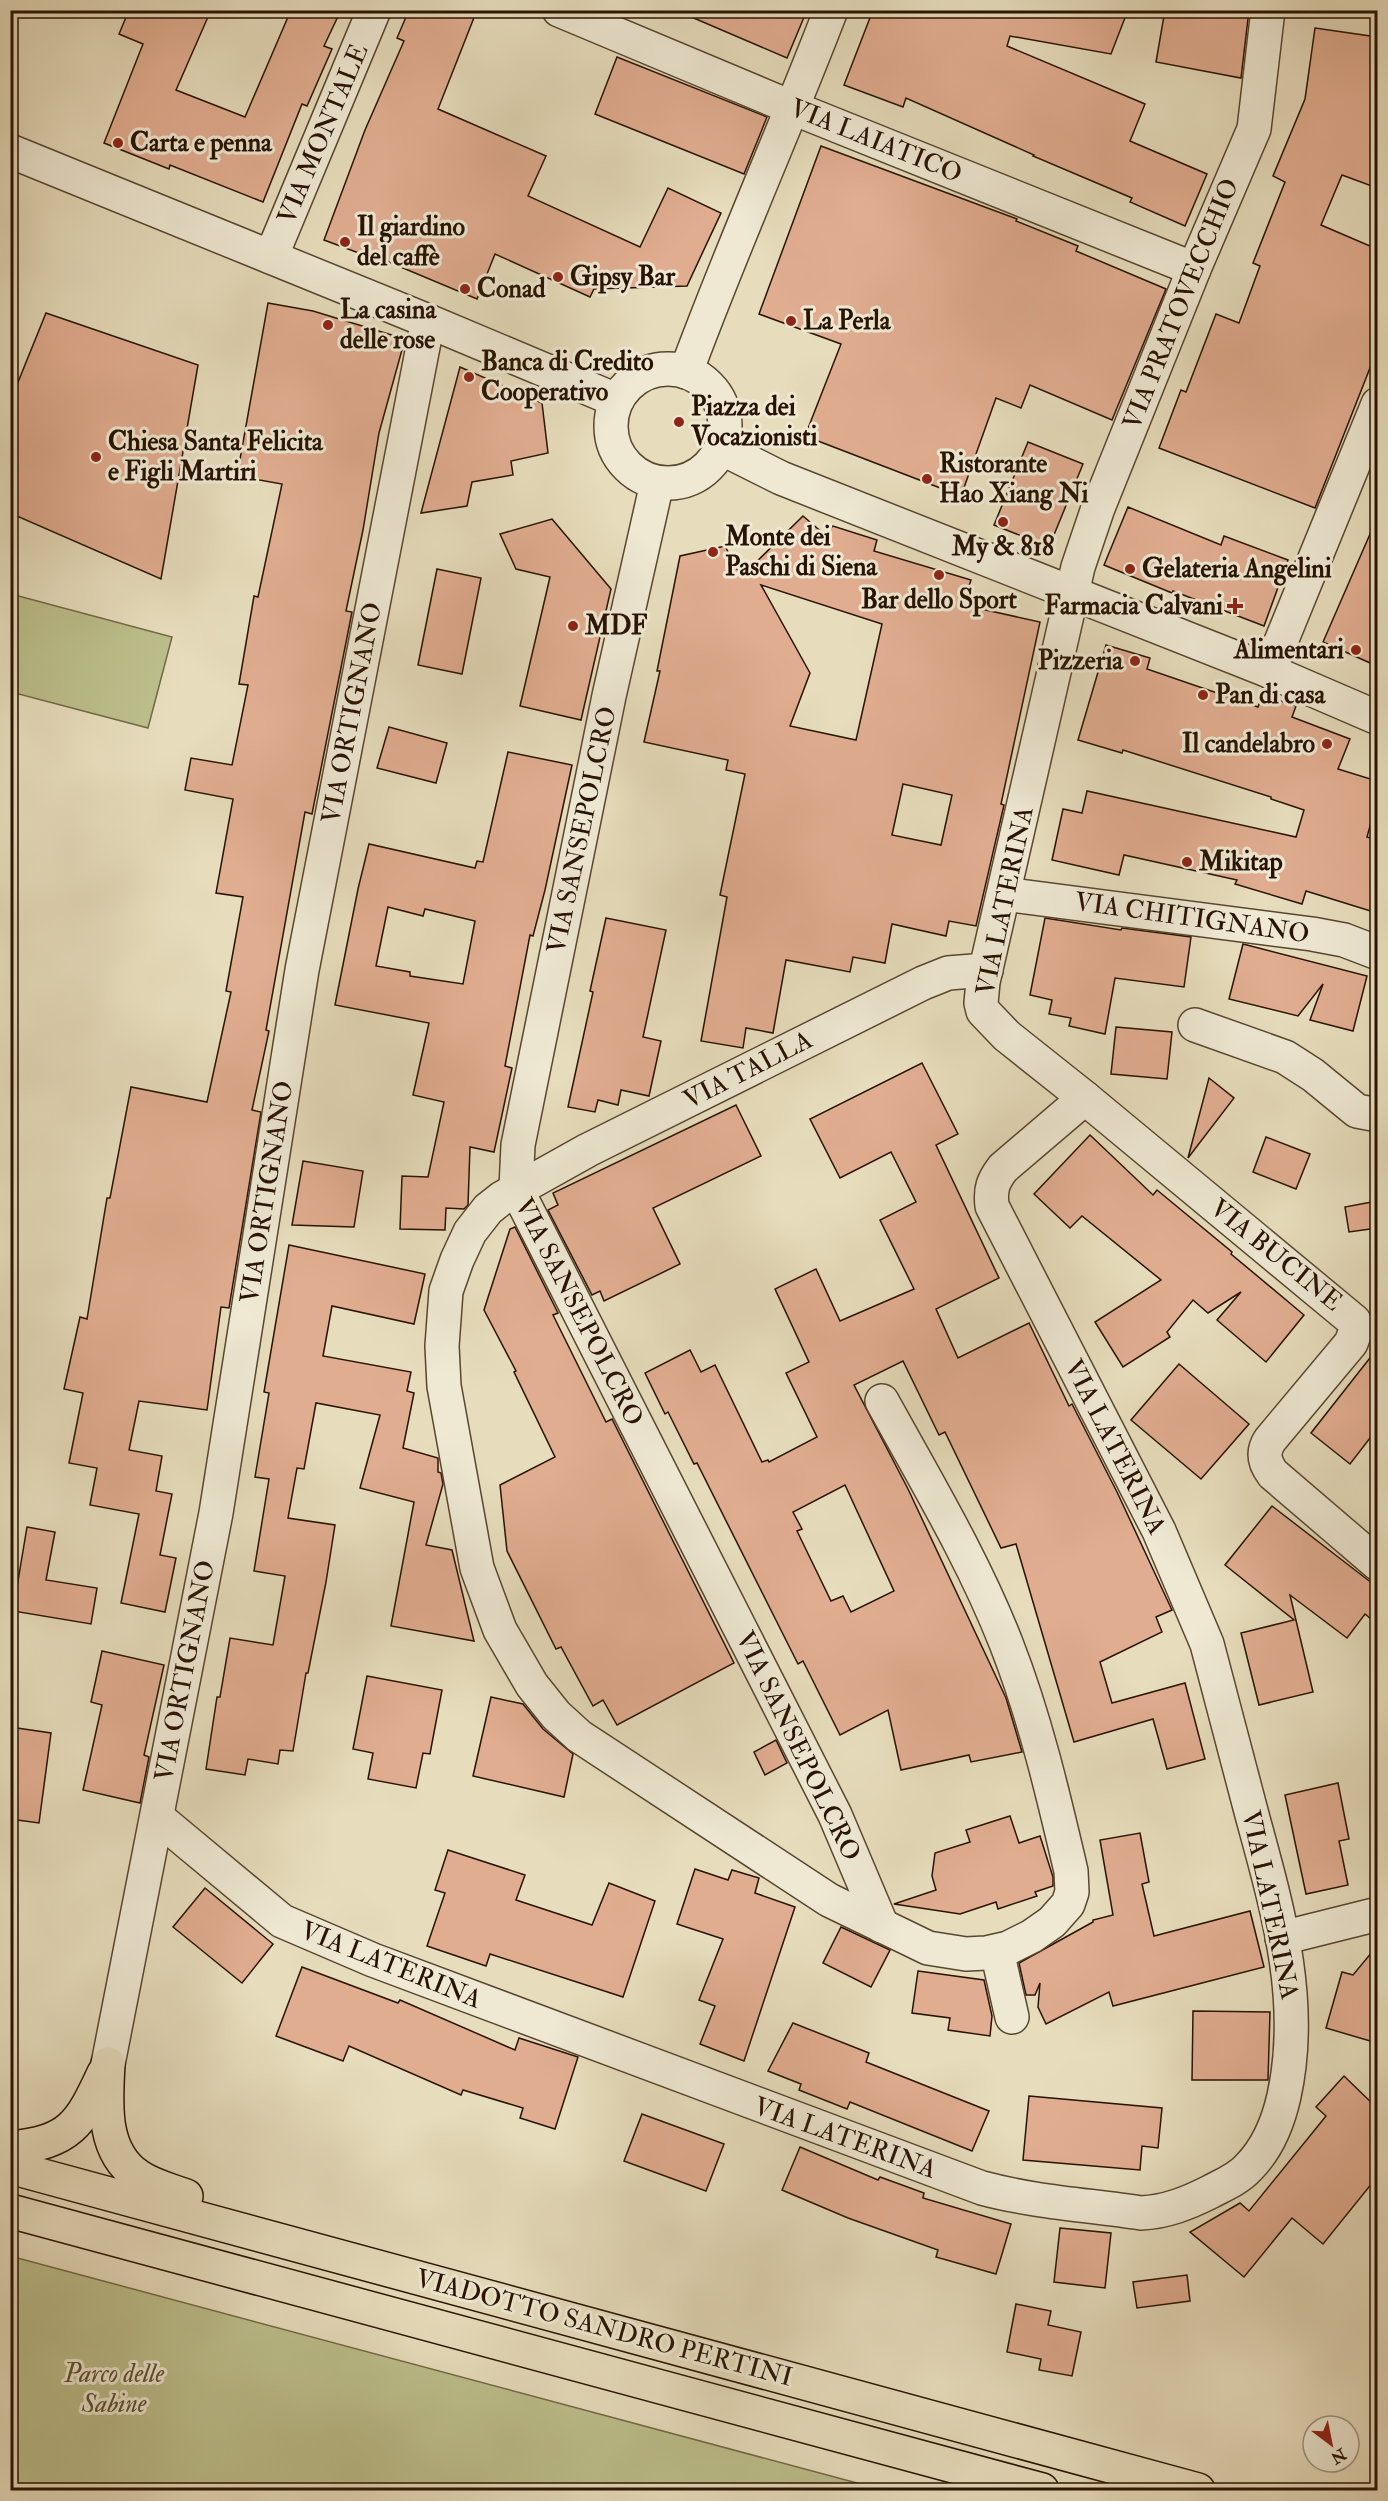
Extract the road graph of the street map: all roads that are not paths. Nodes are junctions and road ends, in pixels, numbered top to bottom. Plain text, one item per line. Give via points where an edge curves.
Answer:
1 (374, 10) edge
2 (559, 10) edge
3 (831, 10) edge
4 (1268, 10) edge
5 (794, 108) junction
6 (10, 151) edge
7 (271, 257) junction
8 (1194, 269) junction
9 (428, 321) junction
10 (686, 372) junction
11 (616, 400) junction
12 (1377, 404) edge
13 (721, 448) junction
14 (657, 483) junction
15 (1072, 593) junction
16 (1269, 671) junction
17 (1377, 718) edge
18 (1004, 894) junction
19 (1377, 953) edge
20 (986, 970) junction
21 (1195, 1025) dead end
22 (1085, 1098) junction
23 (1377, 1115) edge
24 (516, 1188) junction
25 (882, 1401) dead end
26 (1377, 1564) edge
27 (157, 1817) junction
28 (1377, 1914) edge
29 (882, 1926) junction
30 (1282, 1938) junction
31 (997, 1951) junction
32 (1012, 2017) dead end
33 (108, 2064) junction
34 (10, 2148) edge
35 (10, 2167) edge
36 (10, 2211) edge
37 (294, 2244) junction
38 (1042, 2490) edge
39 (1198, 2490) edge

1 - 7 street, VIA MONTALE
2 - 5 street, VIA LAIATICO
3 - 5 street
4 - 8 street, VIA PRATOVECCHIO via 1254,129
5 - 8 street, VIA LAIATICO
5 - 10 street
6 - 7 street
7 - 9 street
8 - 15 street, VIA PRATOVECCHIO via 1098,508
9 - 11 street
9 - 27 street, VIA ORTIGNANO via 302,970 216,1513
10 - 11 street via 650,372 634,380
10 - 13 street via 715,393 723,410 726,428
11 - 14 street via 610,427 614,446 624,463 639,476
12 - 16 street
13 - 14 street via 703,472 689,480
13 - 15 street via 781,478
14 - 24 street, VIA SANSEPOLCRO via 609,696 518,1145
15 - 16 street
15 - 18 street, VIA LATERINA
16 - 17 street
18 - 19 street, VIA CHITIGNANO via 1312,934 1344,940
18 - 20 street, VIA LATERINA
20 - 22 street, VIA LATERINA via 981,1003 988,1017
20 - 24 street, VIA TALLA via 948,973 886,1000
21 - 23 street via 1285,1057 1357,1112
22 - 26 street, VIA BUCINE via 1354,1321 1356,1334 1351,1343 1270,1440 1264,1455 1273,1474
22 - 30 street, VIA LATERINA via 1003,1168 993,1183 992,1206 1143,1499 1195,1613 1207,1644
24 - 29 street, VIA SANSEPOLCRO via 836,1815
24 - 29 street, VIA TALLA via 488,1209 464,1245 446,1291 441,1346 468,1525 477,1568 500,1630 532,1685 579,1736 829,1900
25 - 31 street, VIA TALLA via 973,1566 1006,1641 1035,1729 1071,1871 1071,1897 1058,1916 1032,1936
27 - 30 street, VIA LATERINA via 276,1916 331,1944 982,2188 1141,2214 1174,2208 1232,2180 1248,2168 1271,2136 1287,2084 1293,2019
27 - 33 street, VIA ORTIGNANO
28 - 30 street
29 - 31 street, VIA TALLA via 928,1947 966,1954
31 - 32 street
33 - 34 main road via 87,2110 67,2132 40,2144
33 - 37 main road via 109,2132 130,2170 148,2182 248,2219
35 - 37 main road, VIADOTTO SANDRO PERTINI
36 - 38 main road, VIADOTTO SANDRO PERTINI
37 - 39 main road, VIADOTTO SANDRO PERTINI

